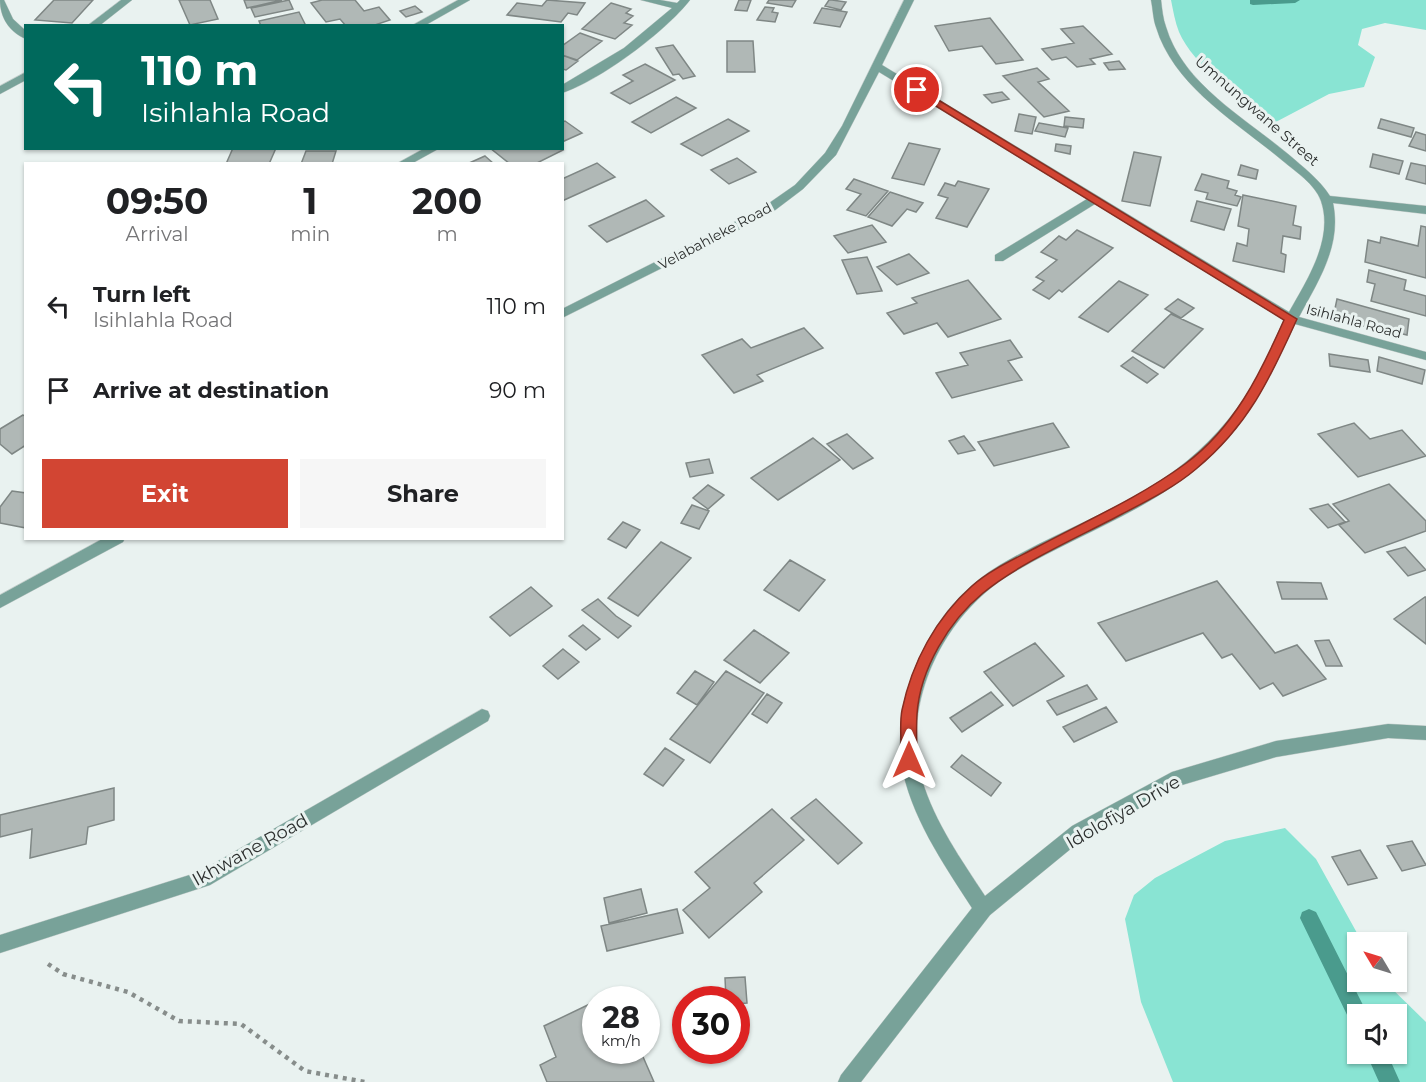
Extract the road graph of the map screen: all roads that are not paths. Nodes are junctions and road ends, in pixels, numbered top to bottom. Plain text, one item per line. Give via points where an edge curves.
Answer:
1 (127, 0) edge
2 (465, 0) edge
3 (646, 0) edge
4 (909, 0) edge
5 (1156, 0) edge
6 (0, 1) edge
7 (682, 3) edge
8 (95, 24) edge
9 (421, 24) edge
10 (24, 35) edge
11 (877, 66) junction
12 (24, 76) edge
13 (564, 89) edge
14 (0, 90) edge
15 (431, 150) edge
16 (405, 162) edge
17 (1096, 199) junction
18 (1327, 199) junction
19 (1426, 210) edge
20 (999, 258) dead end
21 (564, 313) edge
22 (1291, 319) junction
23 (1426, 356) edge
24 (114, 540) edge
25 (0, 602) edge
26 (482, 716) dead end
27 (1426, 733) edge
28 (983, 909) junction
29 (5, 942) edge
30 (848, 1082) edge

1 - 8 street
2 - 9 street
3 - 7 street
4 - 11 street, Velabahleke Road
5 - 18 street, Umnungwane Street via 1165,42 1180,67 1313,181
6 - 10 street via 5,16
7 - 13 street via 608,65
11 - 17 street, Isihlahla Road
11 - 21 street, Velabahleke Road via 830,155 799,187 766,211
12 - 14 street
15 - 16 street
17 - 20 street
17 - 22 street, Isihlahla Road
18 - 19 street
18 - 22 street via 1325,253
22 - 23 street, Isihlahla Road
22 - 28 street via 1265,375 1232,427 1199,459 1145,496 1036,552 979,588 948,620 920,669 909,712 909,760 922,803 946,851
24 - 25 street
26 - 29 street, Ikhwane Road via 204,879
27 - 28 street, Idolofiya Drive via 1388,731 1276,749 1178,778 1078,832
28 - 30 street, Idolofiya Drive

